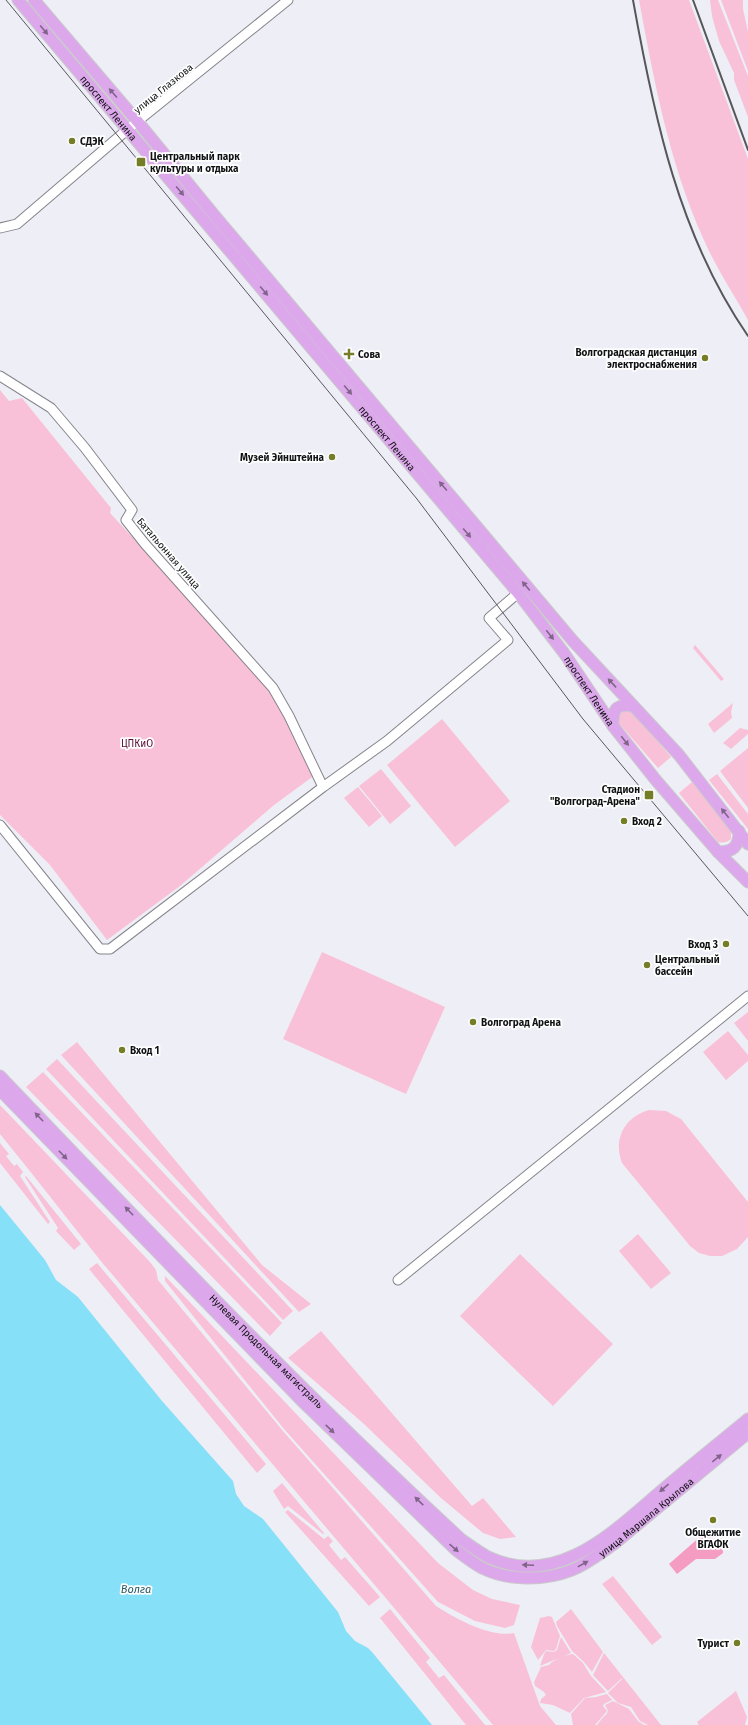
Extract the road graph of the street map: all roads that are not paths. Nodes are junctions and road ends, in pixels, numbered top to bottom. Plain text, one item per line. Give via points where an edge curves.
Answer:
1 (18, 0) edge
2 (34, 0) edge
3 (288, 0) edge
4 (138, 122) junction
5 (128, 129) junction
6 (0, 228) edge
7 (0, 376) edge
8 (518, 593) junction
9 (634, 706) junction
10 (613, 726) junction
11 (323, 787) junction
12 (0, 825) edge
13 (739, 831) junction
14 (748, 844) edge
15 (718, 852) junction
16 (748, 882) edge
17 (748, 996) edge
18 (0, 1076) edge
19 (0, 1090) edge
20 (398, 1280) dead end
21 (748, 1419) edge
22 (748, 1433) edge
23 (693, 1471) junction
24 (566, 1560) joint
25 (532, 1578) joint

1 -> 5 main road, проспект Ленина
4 -> 2 main road, проспект Ленина
3 - 4 street, улица Глазкова
4 - 5 street, улица Глазкова
9 -> 4 main road, проспект Ленина via 573,641
5 - 6 street, улица Глазкова via 17,224
5 -> 8 main road, проспект Ленина
7 - 11 street, Батальонная улица via 55,412 132,510 126,520 266,679 289,716
8 -> 10 main road, проспект Ленина via 564,653
8 - 11 street via 489,618 508,640 387,741
9 - 10 main road via 617,707 614,710
13 -> 9 main road, проспект Ленина via 679,755
10 -> 15 main road, проспект Ленина
11 - 12 street via 110,949 100,949
13 - 14 main road, проспект Ленина
13 - 15 main road via 738,844 734,849 730,852
15 - 16 main road, проспект Ленина
17 - 20 street
24 -> 18 main road, Нулевая Продольная магистраль via 551,1564 513,1564 488,1557 462,1540 256,1342
19 -> 25 main road, Нулевая Продольная магистраль via 301,1400 456,1550 482,1568 512,1577
21 - 23 main road, улица Маршала Крылова
23 -> 22 main road, улица Маршала Крылова
23 -> 24 main road, улица Маршала Крылова via 605,1538
25 -> 23 main road, улица Маршала Крылова via 572,1570 596,1557 614,1544

